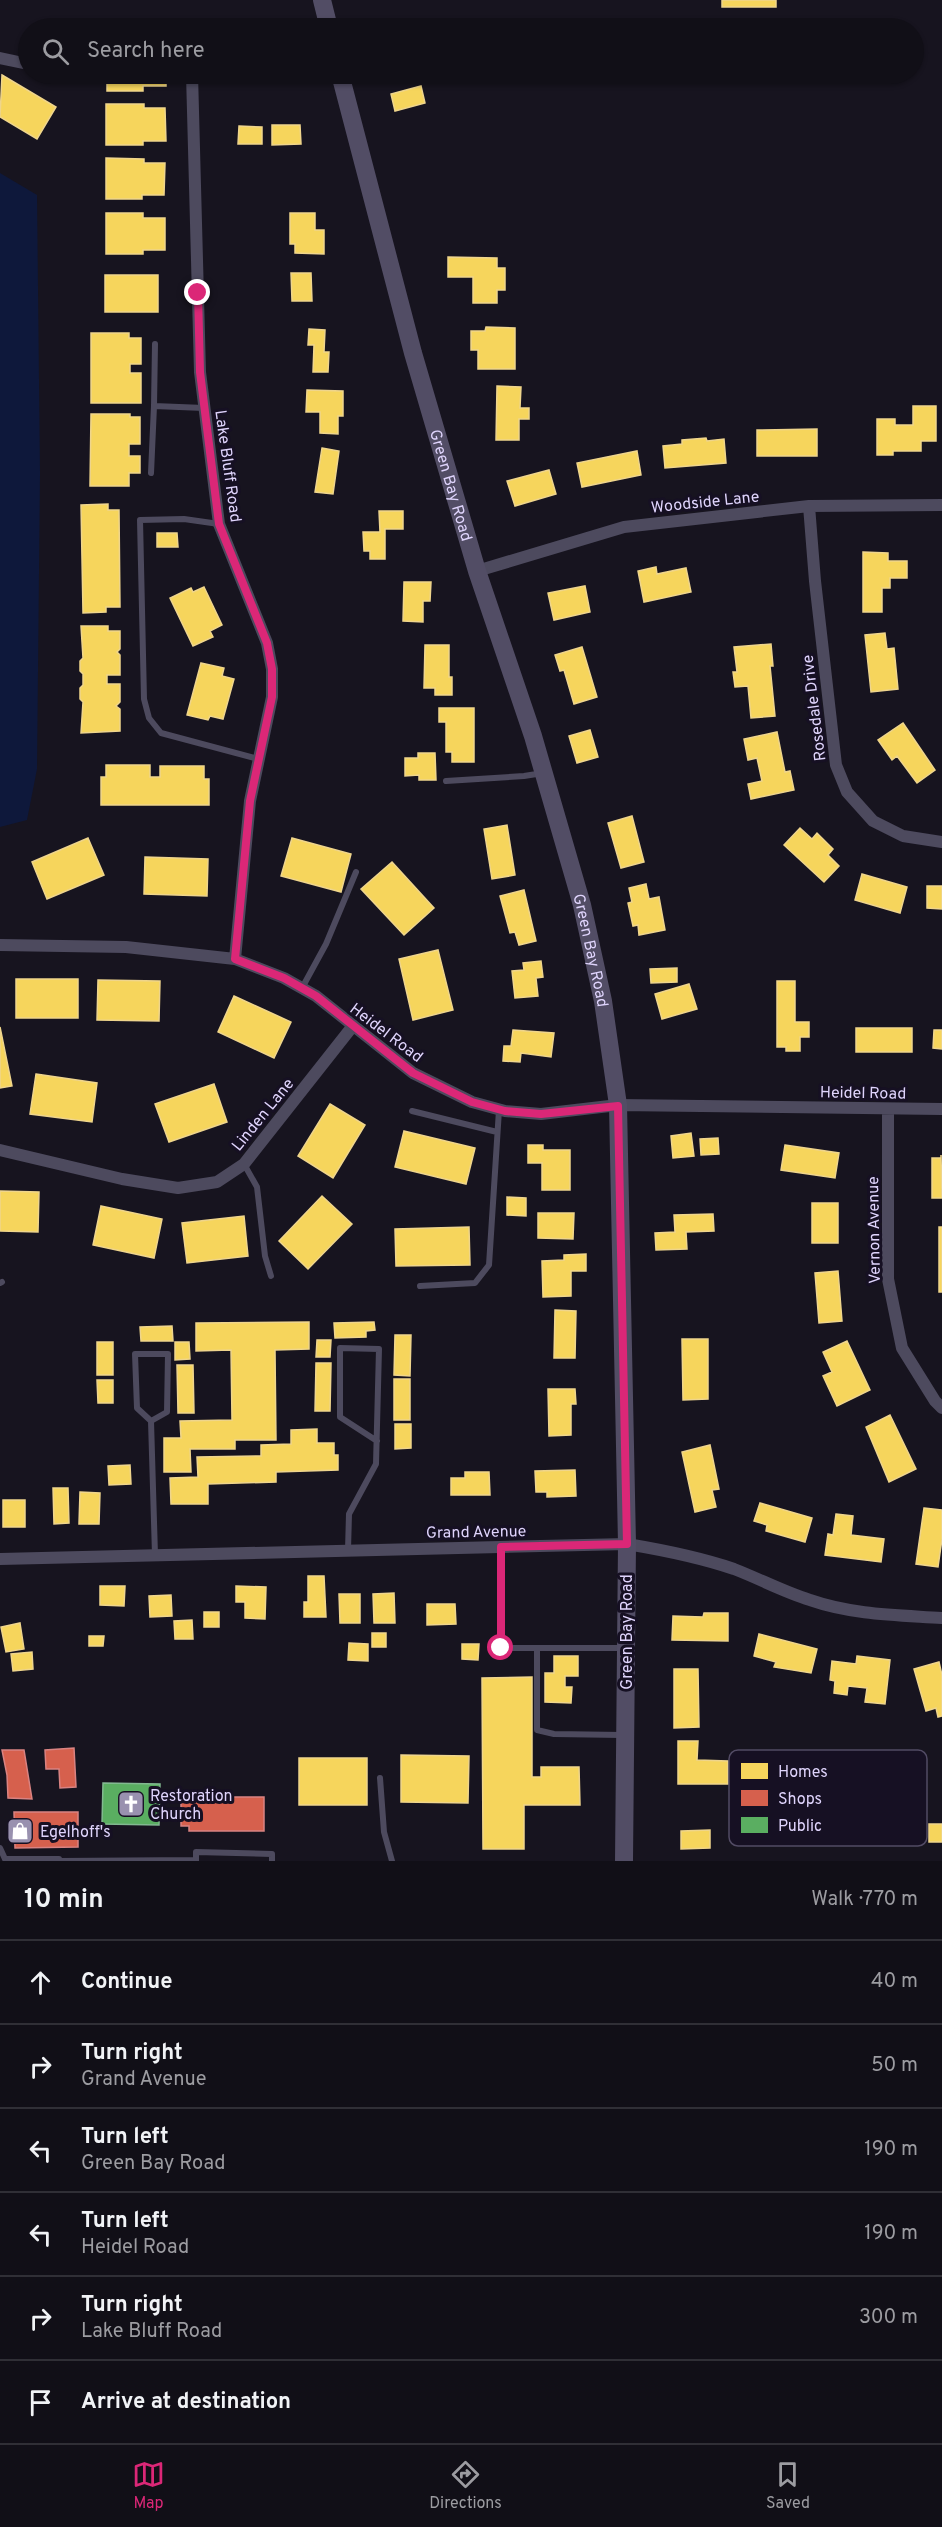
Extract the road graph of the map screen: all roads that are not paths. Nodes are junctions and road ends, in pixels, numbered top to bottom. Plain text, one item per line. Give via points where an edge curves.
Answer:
1 (322, 0) edge
2 (326, 18) edge
3 (0, 58) edge
4 (18, 62) edge
5 (192, 84) edge
6 (343, 84) edge
7 (154, 344) dead end
8 (154, 406) junction
9 (204, 408) junction
10 (151, 473) dead end
11 (942, 505) edge
12 (809, 506) junction
13 (219, 524) junction
14 (477, 571) junction
15 (258, 759) junction
16 (543, 773) junction
17 (446, 780) dead end
18 (942, 842) edge
19 (356, 872) dead end
20 (0, 945) edge
21 (235, 959) junction
22 (301, 988) junction
23 (352, 1027) junction
24 (618, 1106) junction
25 (942, 1109) edge
26 (499, 1110) junction
27 (888, 1110) junction
28 (412, 1111) dead end
29 (497, 1132) junction
30 (0, 1150) edge
31 (244, 1164) junction
32 (271, 1276) dead end
33 (420, 1286) dead end
34 (942, 1408) edge
35 (151, 1422) junction
36 (377, 1441) junction
37 (627, 1544) junction
38 (501, 1547) junction
39 (348, 1550) junction
40 (155, 1555) junction
41 (0, 1558) edge
42 (942, 1618) edge
43 (537, 1648) junction
44 (626, 1648) junction
45 (625, 1735) junction
46 (380, 1778) dead end
47 (0, 1848) edge
48 (59, 1860) edge
49 (94, 1860) edge
50 (159, 1860) edge
51 (196, 1860) edge
52 (272, 1861) edge
53 (392, 1861) edge
54 (624, 1861) edge

1 - 2 street
3 - 4 street
5 - 9 street, Lake Bluff Road
6 - 14 street, Green Bay Road via 413,353
7 - 8 lane
8 - 9 lane
8 - 10 lane
9 - 13 street, Lake Bluff Road
11 - 12 street, Woodside Lane
12 - 14 street, Woodside Lane via 624,527
12 - 18 street, Rosedale Drive via 836,765 847,792 873,821 903,836
13 - 15 street, Lake Bluff Road via 267,643 272,669 272,697
13 - 15 lane via 140,519 144,699 149,718 161,733
14 - 16 street, Green Bay Road
15 - 21 street, Lake Bluff Road via 250,801
16 - 17 lane
16 - 24 street, Green Bay Road via 584,915 603,1001
19 - 22 lane via 326,944
20 - 21 street, Heidel Road via 126,947
21 - 22 street, Heidel Road
22 - 23 street, Heidel Road
23 - 26 street, Heidel Road via 413,1073 472,1102
23 - 31 street, Linden Lane
24 - 26 street, Heidel Road via 541,1114
24 - 27 street, Heidel Road
24 - 37 street, Green Bay Road
25 - 27 street, Heidel Road
26 - 29 lane
27 - 34 street, Vernon Avenue via 888,1278 902,1348
28 - 29 lane
29 - 33 lane via 489,1264 475,1283
30 - 31 street, Linden Lane via 178,1188 217,1182
31 - 32 lane via 257,1187
35 - 35 lane via 137,1408 135,1354 168,1354 167,1412
35 - 40 lane
36 - 36 lane via 379,1349 340,1348 340,1417
36 - 39 lane via 376,1464 349,1514
37 - 38 street, Grand Avenue
37 - 42 street, Grand Avenue via 666,1550 734,1569 812,1601 864,1613
37 - 44 street, Green Bay Road
38 - 39 street, Grand Avenue
38 - 43 lane via 501,1648
39 - 40 street, Grand Avenue
40 - 41 street, Grand Avenue
43 - 44 lane
43 - 45 lane via 537,1730 554,1734
44 - 45 street, Green Bay Road
45 - 54 street, Green Bay Road
46 - 53 lane via 384,1832
47 - 48 lane via 5,1859
48 - 49 lane
49 - 50 lane
50 - 51 lane
51 - 52 lane via 196,1852 272,1854

